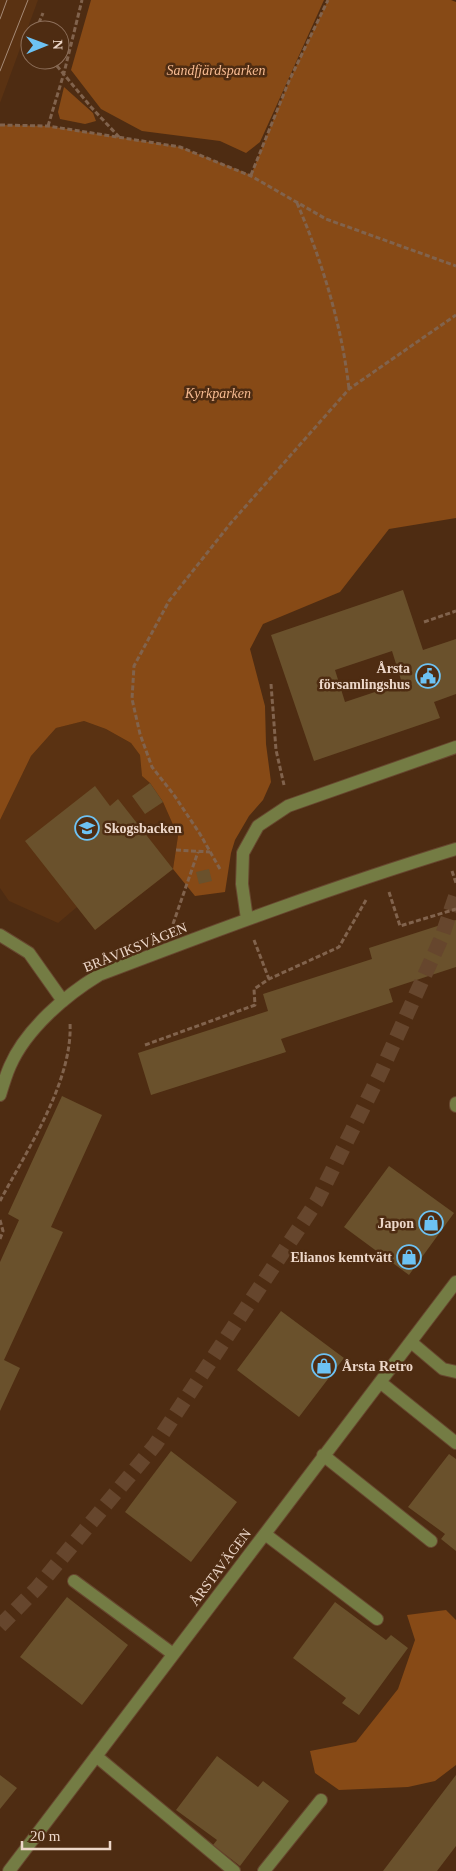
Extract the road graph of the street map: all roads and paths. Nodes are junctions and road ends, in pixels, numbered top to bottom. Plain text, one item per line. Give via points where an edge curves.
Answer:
1 (82, 0) edge
2 (328, 0) edge
3 (43, 13) dead end
4 (40, 20) edge
5 (61, 70) edge
6 (64, 73) junction
7 (0, 125) edge
8 (48, 126) junction
9 (120, 138) junction
10 (251, 176) junction
11 (296, 202) junction
12 (456, 266) edge
13 (456, 316) edge
14 (349, 390) junction
15 (456, 611) edge
16 (424, 622) dead end
17 (271, 684) dead end
18 (456, 747) edge
19 (288, 806) junction
20 (456, 849) edge
21 (176, 850) dead end
22 (198, 852) junction
23 (211, 852) junction
24 (383, 872) junction
25 (225, 878) dead end
26 (394, 907) dead end
27 (456, 909) edge
28 (246, 919) junction
29 (0, 935) edge
30 (254, 941) dead end
31 (163, 951) junction
32 (269, 979) junction
33 (62, 1001) junction
34 (146, 1045) dead end
35 (0, 1095) edge
36 (0, 1201) edge
37 (0, 1220) edge
38 (0, 1239) edge
39 (456, 1282) edge
40 (411, 1342) junction
41 (456, 1372) edge
42 (380, 1382) junction
43 (456, 1443) edge
44 (323, 1456) junction
45 (265, 1534) junction
46 (432, 1541) dead end
47 (74, 1581) dead end
48 (377, 1619) dead end
49 (173, 1654) junction
50 (96, 1756) junction
51 (321, 1800) dead end
52 (8, 1871) edge
53 (234, 1871) edge
54 (264, 1871) edge

1 - 6 path
2 - 10 path via 289,81
3 - 4 path
5 - 6 path
6 - 8 path
6 - 9 path
7 - 8 path
8 - 9 path
9 - 10 path via 180,147
10 - 11 path
11 - 12 path via 326,219
11 - 14 path via 316,251 345,358
13 - 14 path
14 - 23 path via 230,524 169,600 134,666 132,699 152,767
15 - 16 path
17 - 19 path via 276,750
18 - 19 street
19 - 28 street via 258,826 243,853
20 - 24 street, BRÅVIKSVÄGEN
21 - 22 path
22 - 23 path
22 - 31 path
23 - 25 path
24 - 28 street, BRÅVIKSVÄGEN
24 - 32 path via 339,947
26 - 27 path via 400,926
28 - 31 street, BRÅVIKSVÄGEN
29 - 33 street via 29,954
30 - 32 path
31 - 33 street, BRÅVIKSVÄGEN via 99,975
32 - 34 path via 254,989 255,1005
33 - 35 street, BRÅVIKSVÄGEN via 31,1033 11,1064
33 - 36 path via 70,1024 62,1079
37 - 38 path via 4,1231
39 - 40 street, ÅRSTAVÄGEN
40 - 41 street via 443,1369
40 - 42 street, ÅRSTAVÄGEN
42 - 43 street
42 - 44 street, ÅRSTAVÄGEN
44 - 45 street, ÅRSTAVÄGEN
44 - 46 street
45 - 48 street
45 - 49 street, ÅRSTAVÄGEN
47 - 49 street
49 - 50 street, ÅRSTAVÄGEN
50 - 52 street, ÅRSTAVÄGEN
50 - 53 street
51 - 54 street

